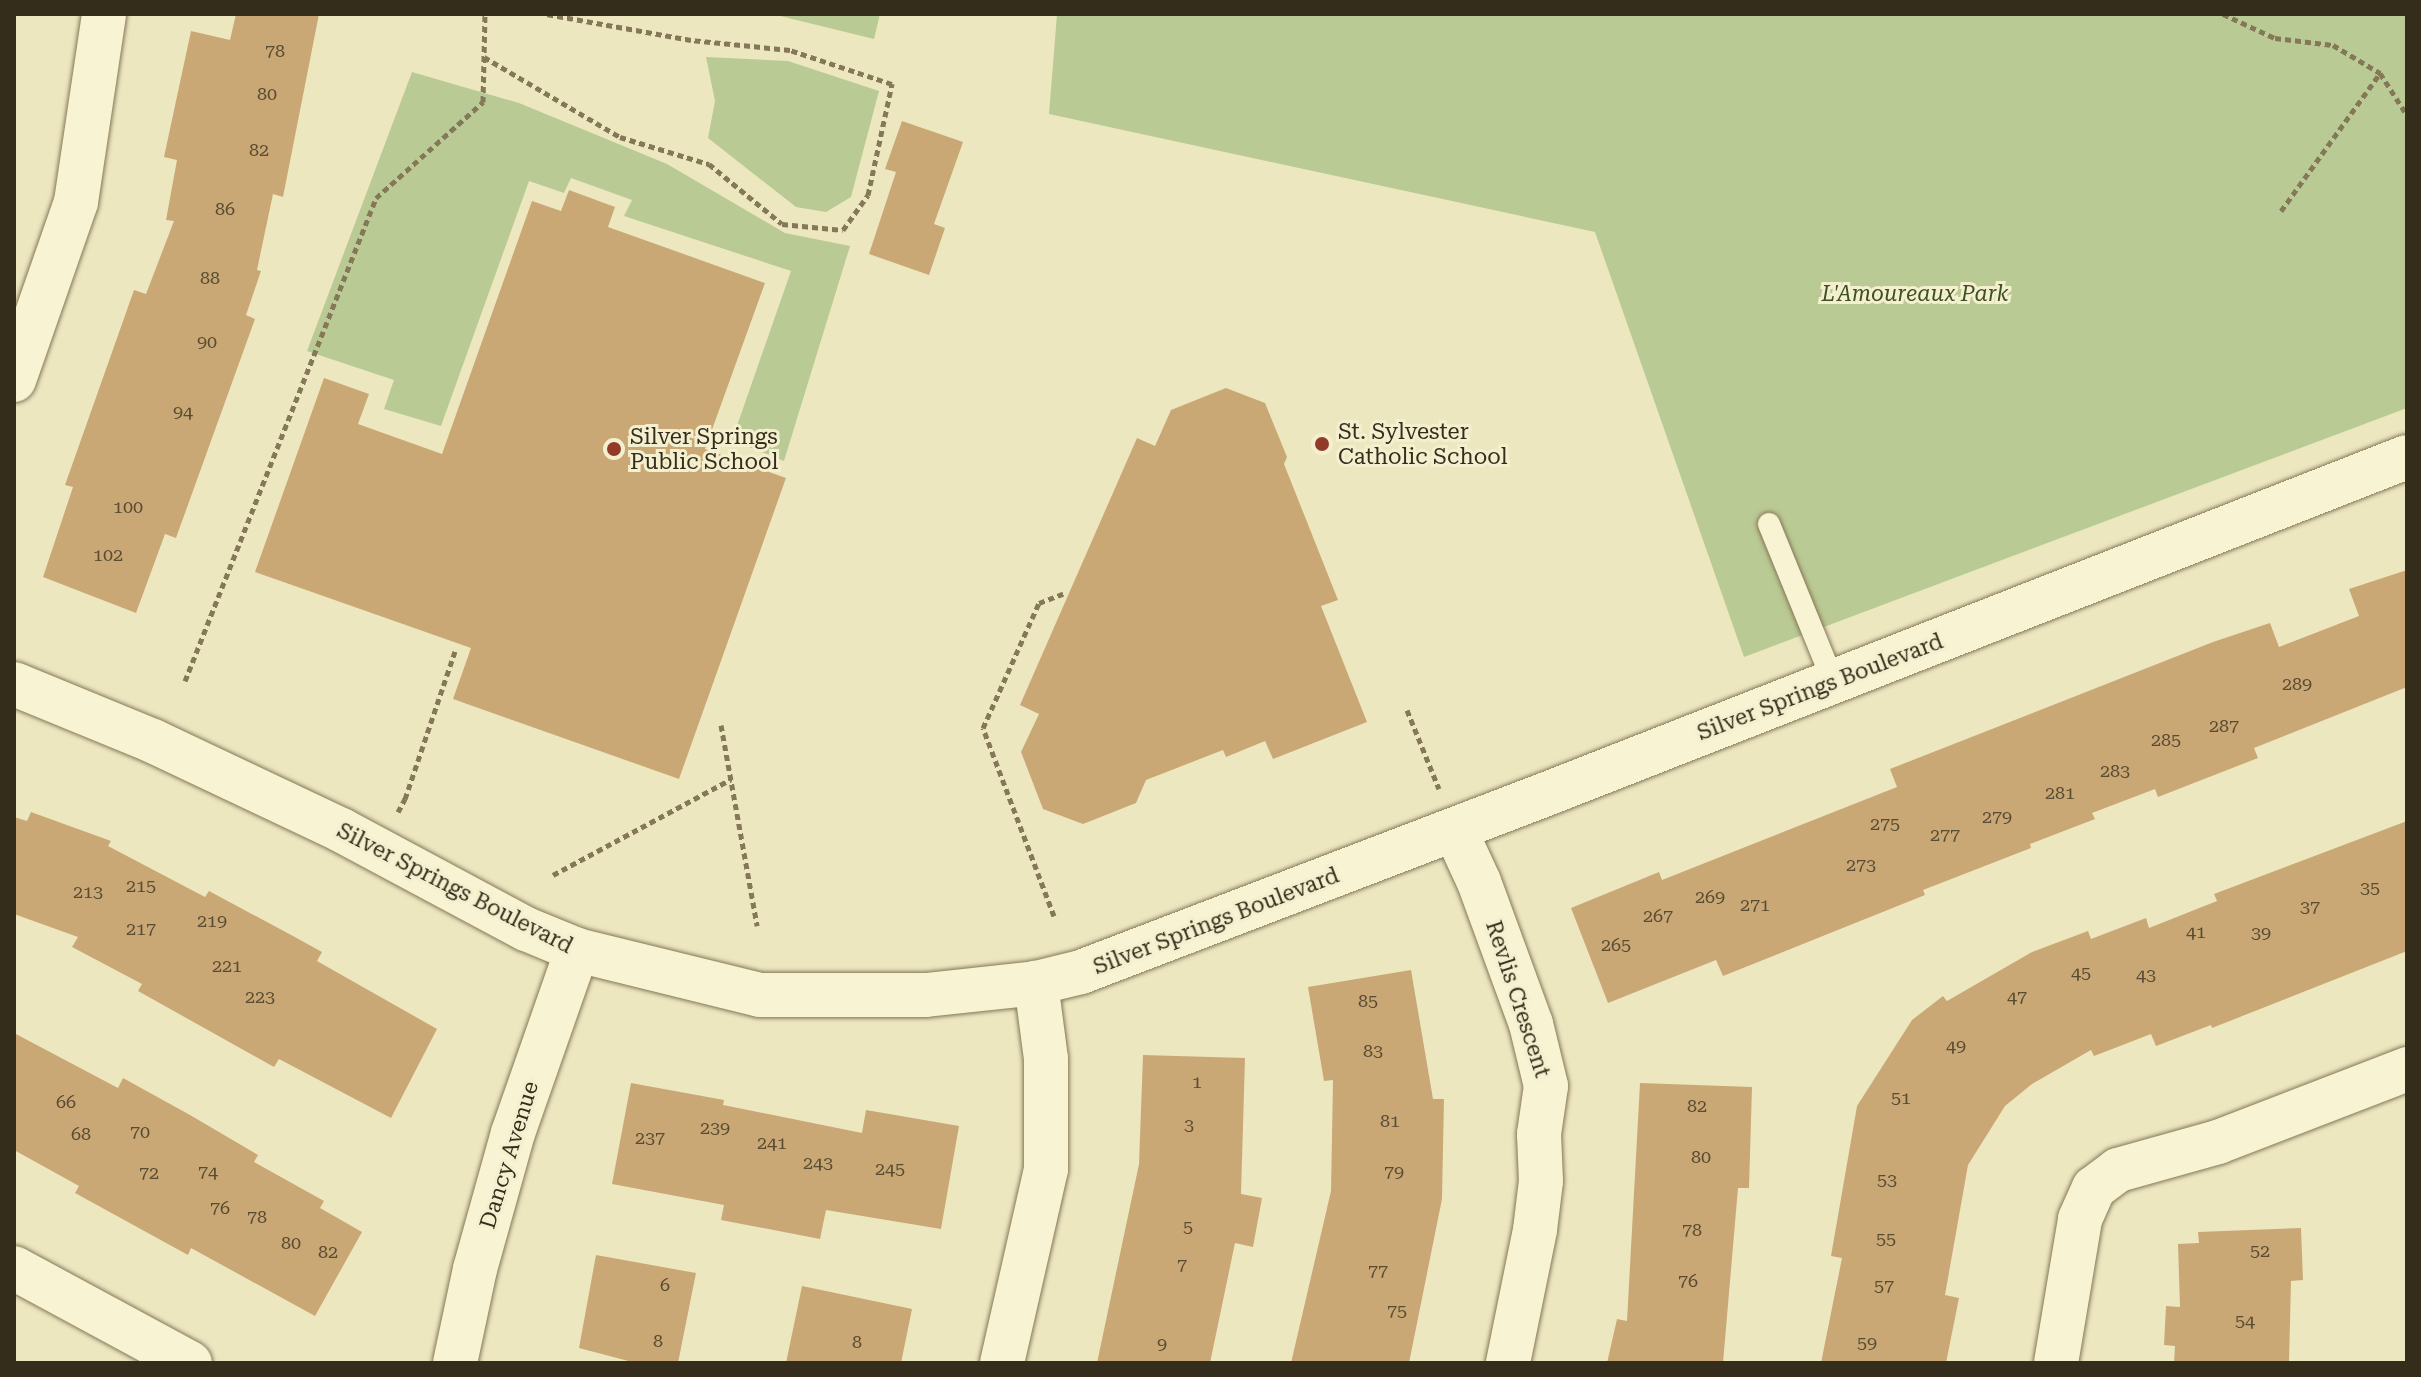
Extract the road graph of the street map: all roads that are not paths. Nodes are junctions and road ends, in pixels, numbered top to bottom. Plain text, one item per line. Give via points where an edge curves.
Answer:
1 (104, 14) edge
2 (14, 380) edge
3 (2407, 457) edge
4 (1769, 524) dead end
5 (1833, 681) junction
6 (14, 684) edge
7 (1450, 816) junction
8 (577, 950) junction
9 (1036, 983) junction
10 (2407, 1069) edge
11 (14, 1268) edge
12 (190, 1363) edge
13 (455, 1363) edge
14 (1002, 1363) edge
15 (1508, 1363) edge
16 (2056, 1363) edge

1 - 2 street via 76,202
3 - 5 street, Silver Springs Boulevard
4 - 5 lane
5 - 7 street, Silver Springs Boulevard
6 - 8 street, Silver Springs Boulevard via 153,741
7 - 9 street, Silver Springs Boulevard via 1081,972
7 - 15 street, Revlis Crescent via 1531,1024 1546,1086 1535,1230
8 - 9 street, Silver Springs Boulevard via 760,995 926,995
8 - 13 street, Dancy Avenue via 513,1133
9 - 14 street via 1046,1059 1046,1169
10 - 16 street via 2218,1142 2118,1170 2094,1188 2080,1219
11 - 12 street

